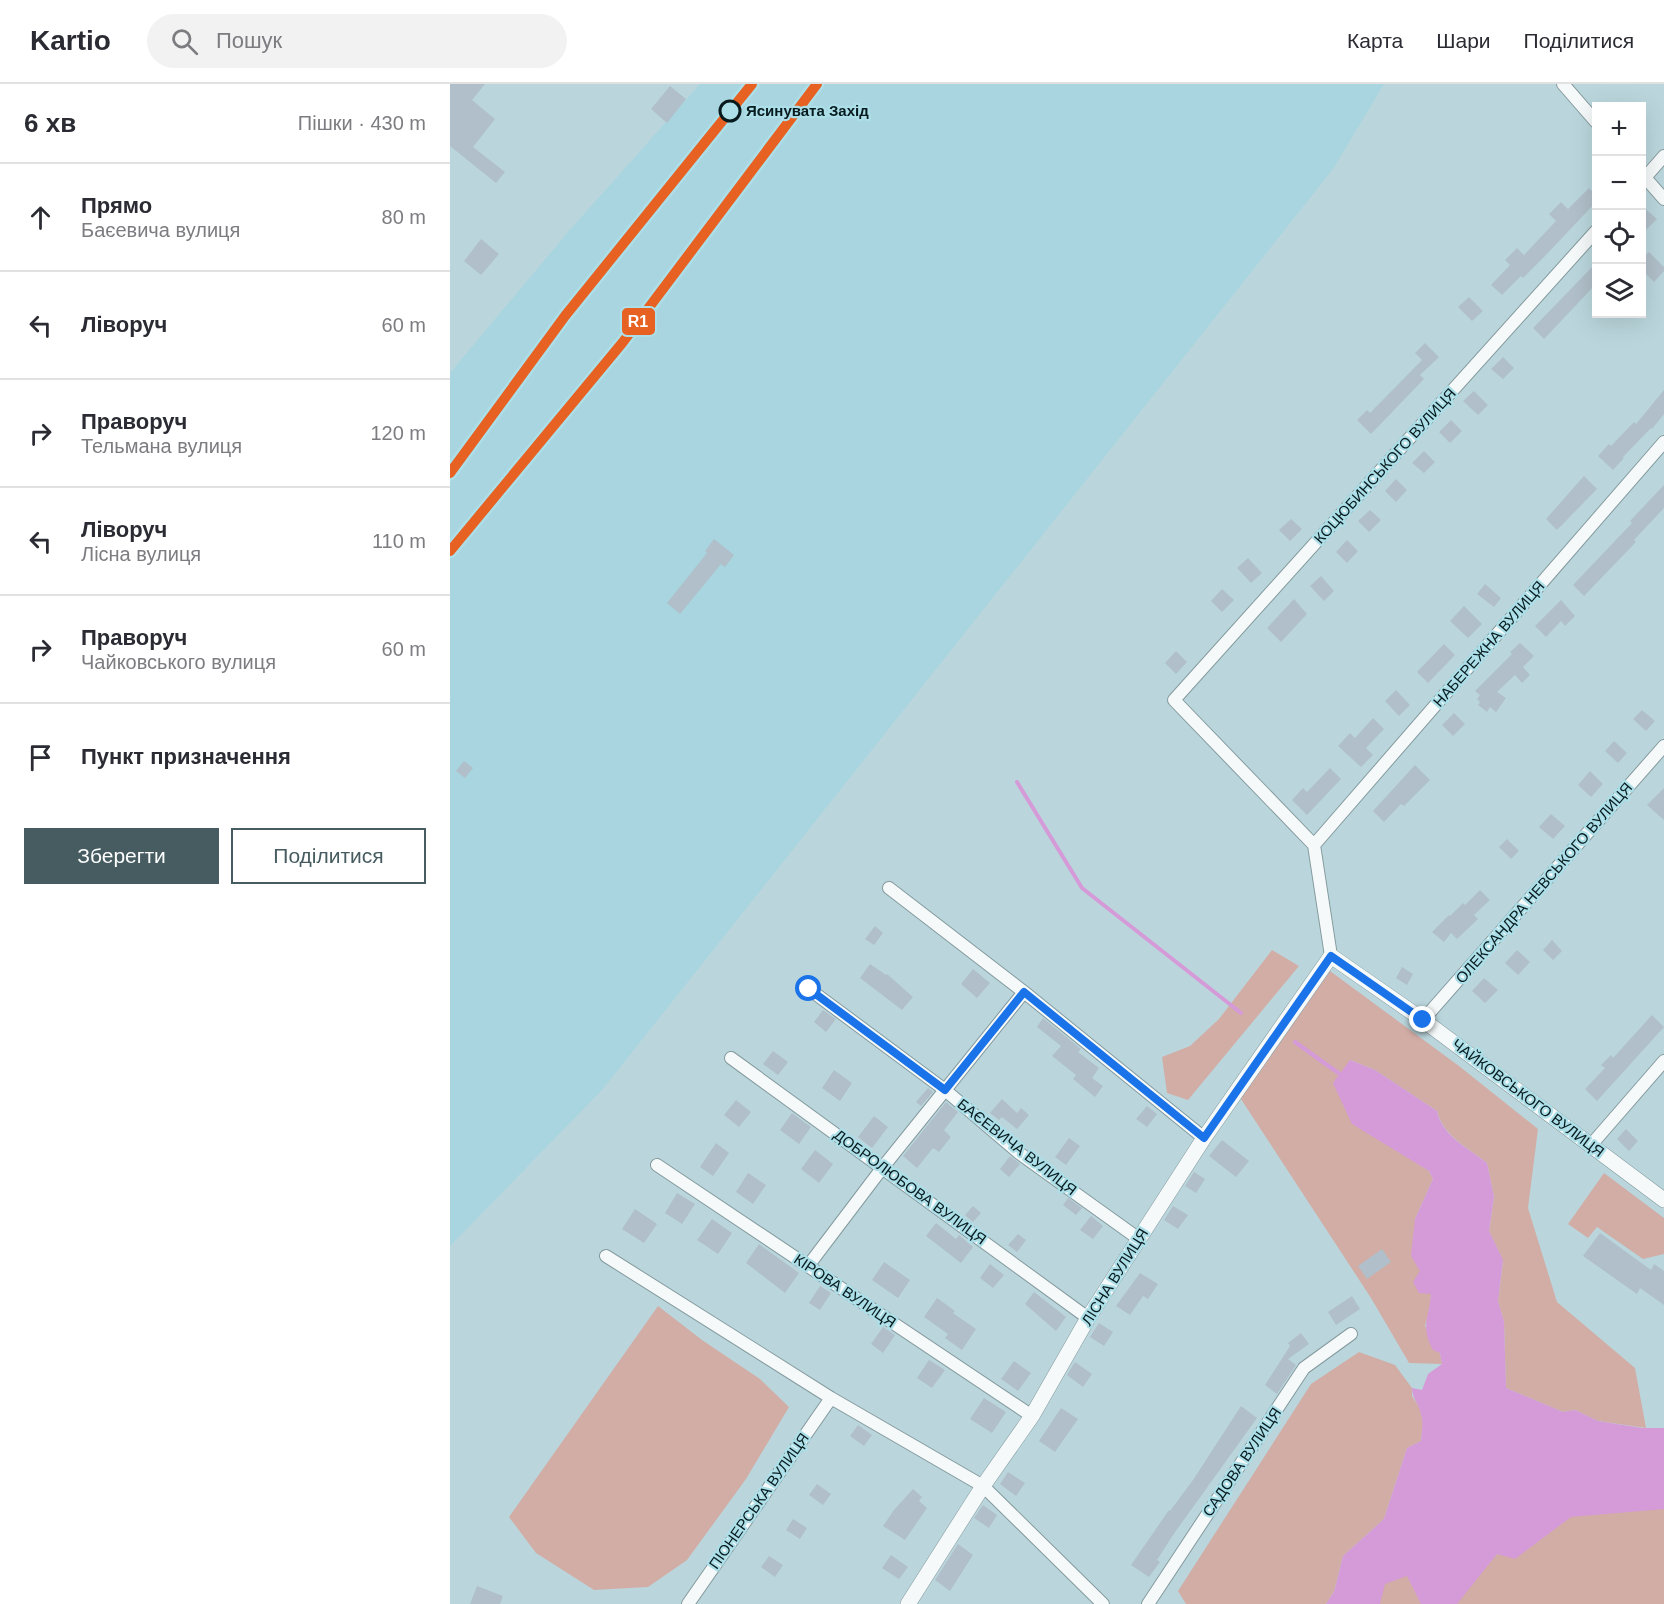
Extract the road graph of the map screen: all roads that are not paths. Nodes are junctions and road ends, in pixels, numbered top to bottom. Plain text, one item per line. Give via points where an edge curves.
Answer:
1 (1563, 84) edge
2 (1592, 117) edge
3 (1664, 156) edge
4 (1646, 174) edge
5 (1646, 182) edge
6 (1664, 199) edge
7 (1592, 235) edge
8 (1664, 442) edge
9 (1664, 746) edge
10 (1314, 845) junction
11 (889, 888) dead end
12 (1331, 956) junction
13 (809, 989) dead end
14 (1024, 992) junction
15 (1423, 1020) junction
16 (731, 1058) dead end
17 (1664, 1061) edge
18 (945, 1090) junction
19 (1204, 1138) junction
20 (1591, 1145) junction
21 (657, 1165) dead end
22 (883, 1167) junction
23 (1664, 1200) edge
24 (1139, 1239) junction
25 (606, 1256) dead end
26 (808, 1266) junction
27 (1088, 1318) junction
28 (1351, 1334) dead end
29 (831, 1398) junction
30 (1032, 1416) junction
31 (983, 1486) junction
32 (688, 1604) edge
33 (908, 1604) edge
34 (1103, 1604) edge
35 (1148, 1604) edge

1 - 2 street
3 - 4 street
5 - 6 street
7 - 10 street, КОЦЮБИНСЬКОГО ВУЛИЦЯ via 1174,700
8 - 10 street, НАБЕРЕЖНА ВУЛИЦЯ
9 - 15 street, ОЛЕКСАНДРА НЕВСЬКОГО ВУЛИЦЯ
10 - 12 street
11 - 14 street
12 - 15 street, ЧАЙКОВСЬКОГО ВУЛИЦЯ
12 - 19 street, ЛІСНА ВУЛИЦЯ
13 - 18 street, БАЄЕВИЧА ВУЛИЦЯ
14 - 18 street
14 - 19 street
15 - 20 street, ЧАЙКОВСЬКОГО ВУЛИЦЯ
16 - 22 street, ДОБРОЛЮБОВА ВУЛИЦЯ
17 - 20 street
18 - 22 street
18 - 24 street, БАЄЕВИЧА ВУЛИЦЯ via 1019,1154
19 - 24 street, ЛІСНА ВУЛИЦЯ
20 - 23 street, ЧАЙКОВСЬКОГО ВУЛИЦЯ
21 - 26 street, КІРОВА ВУЛИЦЯ
22 - 26 street
22 - 27 street, ДОБРОЛЮБОВА ВУЛИЦЯ
24 - 27 street, ЛІСНА ВУЛИЦЯ
25 - 29 street
26 - 30 street, КІРОВА ВУЛИЦЯ
27 - 30 street, ЛІСНА ВУЛИЦЯ
28 - 35 street, САДОВА ВУЛИЦЯ via 1304,1368
29 - 31 street
29 - 32 street, ПІОНЕРСЬКА ВУЛИЦЯ
30 - 31 street, ЛІСНА ВУЛИЦЯ
31 - 33 street, ЛІСНА ВУЛИЦЯ
31 - 34 street

